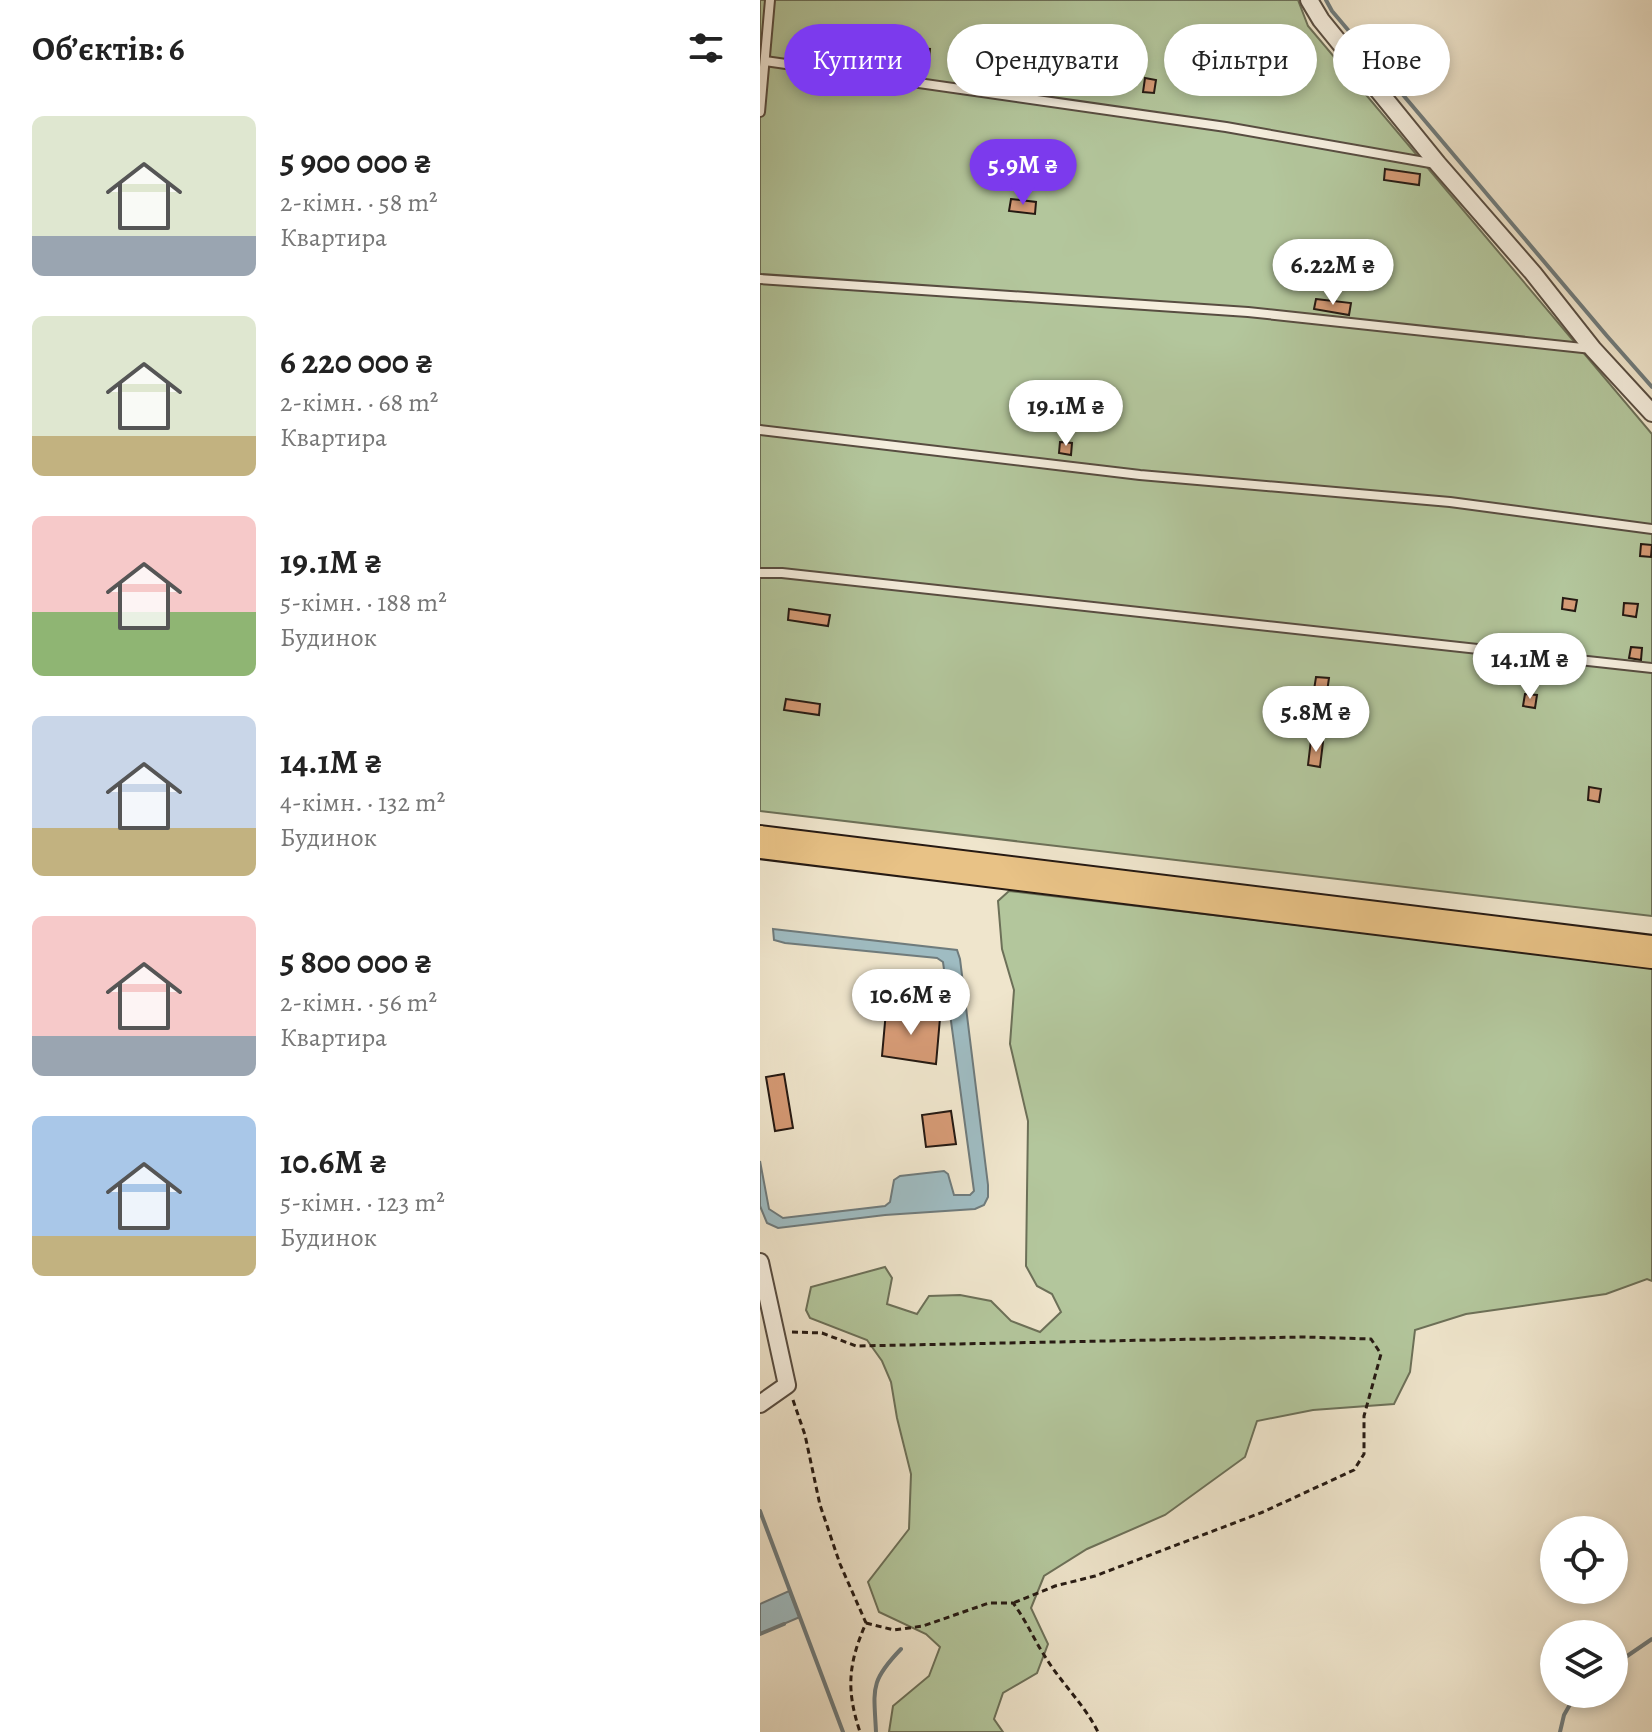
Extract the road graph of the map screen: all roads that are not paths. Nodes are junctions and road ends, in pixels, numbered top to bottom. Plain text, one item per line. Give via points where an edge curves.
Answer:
1 (770, 0) edge
2 (1309, 0) edge
3 (762, 46) edge
4 (765, 61) junction
5 (760, 112) edge
6 (1438, 164) junction
7 (760, 279) edge
8 (1593, 349) junction
9 (1652, 413) edge
10 (760, 430) edge
11 (1652, 529) edge
12 (760, 573) edge
13 (1652, 668) edge
14 (760, 842) edge
15 (1652, 952) edge
16 (760, 1262) edge
17 (760, 1404) edge

1 - 3 lane
2 - 6 street
3 - 4 lane
4 - 5 lane
4 - 6 lane via 1226,127
6 - 8 street
7 - 8 lane via 1248,312
8 - 9 street
10 - 11 lane via 1140,475 1450,502
12 - 13 lane
14 - 15 highway
16 - 17 street via 787,1385

